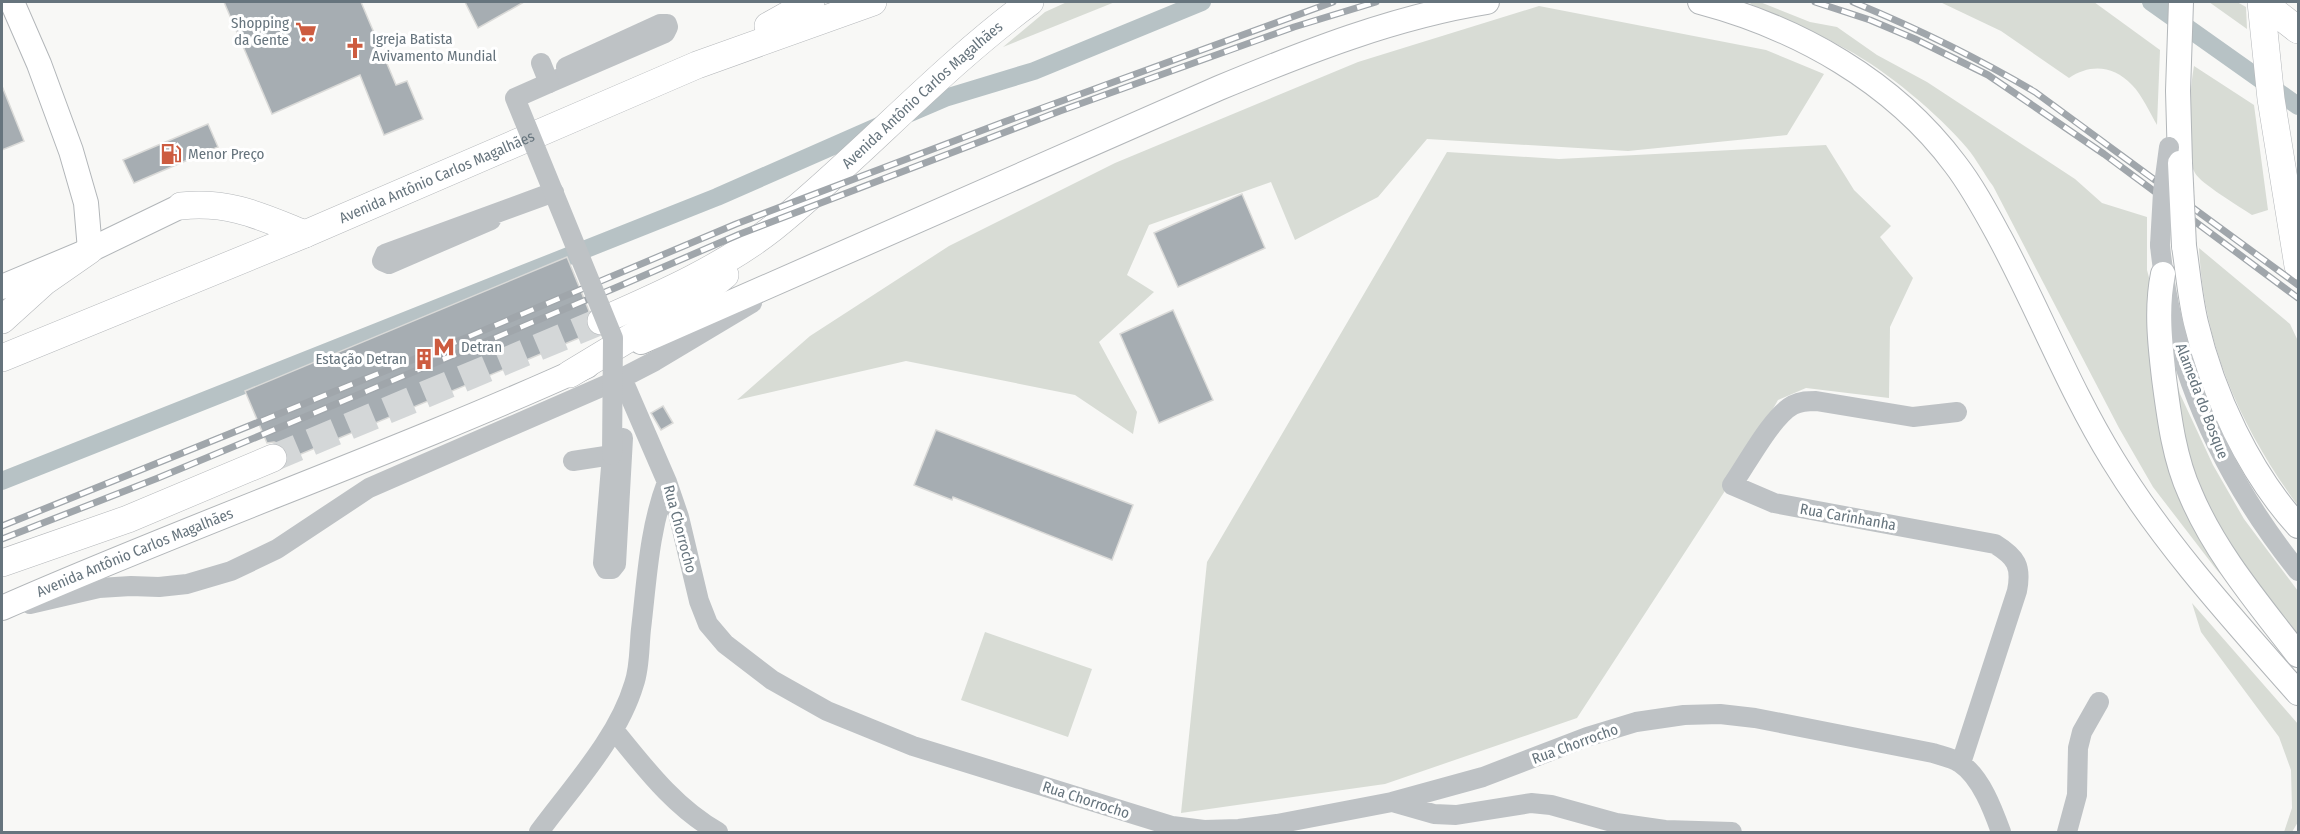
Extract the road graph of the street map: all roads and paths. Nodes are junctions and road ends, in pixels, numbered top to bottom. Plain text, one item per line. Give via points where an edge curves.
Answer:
1 (12, 2) edge
2 (811, 2) edge
3 (873, 2) edge
4 (1030, 2) edge
5 (1487, 2) edge
6 (1700, 2) edge
7 (2181, 2) edge
8 (2261, 2) edge
9 (2298, 30) edge
10 (697, 65) junction
11 (549, 83) junction
12 (2175, 155) junction
13 (554, 192) junction
14 (86, 203) junction
15 (181, 206) joint
16 (491, 220) dead end
17 (772, 229) junction
18 (121, 234) junction
19 (305, 234) junction
20 (90, 250) junction
21 (815, 265) junction
22 (2298, 266) edge
23 (2163, 274) junction
24 (2, 287) edge
25 (2, 320) edge
26 (601, 321) tunnel mouth
27 (2, 358) edge
28 (570, 374) junction
29 (622, 378) junction
30 (1957, 412) dead end
31 (623, 438) dead end
32 (612, 455) junction
33 (273, 458) tunnel mouth
34 (573, 461) dead end
35 (667, 482) junction
36 (2298, 526) edge
37 (2, 563) edge
38 (2298, 571) edge
39 (2, 610) edge
40 (2298, 655) edge
41 (2298, 693) edge
42 (2099, 702) dead end
43 (614, 730) junction
44 (1961, 763) junction
45 (1392, 802) junction
46 (539, 832) edge
47 (718, 832) edge
48 (1732, 832) edge
49 (2001, 832) edge
50 (2067, 832) edge

1 - 14 main road via 39,64
2 - 10 highway
3 - 10 highway, Avenida Antônio Carlos Magalhães
4 - 17 highway, Avenida Antônio Carlos Magalhães via 971,48
5 - 21 main road, Avenida Antônio Carlos Magalhães via 1404,20 1313,49
6 - 41 main road via 1756,19 1858,72 1910,115 1954,163 2000,236 2112,459 2204,586
7 - 12 main road
8 - 9 highway
8 - 22 highway via 2271,99
10 - 19 highway, Avenida Antônio Carlos Magalhães
11 - 11 street, bridge via 541,63 562,61 667,24 665,33
11 - 13 street, bridge via 515,98
12 - 23 street, Alameda do Bosque, bridge via 2163,192
12 - 36 main road, bridge via 2196,324 2218,392 2239,439
13 - 16 street via 385,254 382,261 389,264
13 - 32 street, bridge via 613,338
14 - 18 main road via 107,227
14 - 20 main road
15 - 18 main road
15 - 19 highway via 236,207
17 - 26 highway, Avenida Antônio Carlos Magalhães via 700,274
17 - 28 highway via 699,296
18 - 20 main road
19 - 27 highway, Avenida Antônio Carlos Magalhães
20 - 24 main road
20 - 25 highway via 44,282
21 - 28 main road, Avenida Antônio Carlos Magalhães
21 - 29 street
23 - 38 street, Alameda do Bosque via 2186,369 2218,449 2244,495
23 - 40 main road via 2160,346 2172,430 2189,492 2213,541
28 - 39 main road, Avenida Antônio Carlos Magalhães via 406,444 86,571
29 - 35 street, Rua Chorrocho
29 - 39 street via 369,488 277,549 231,572 187,584 99,588
30 - 44 street, Rua Carinhanha via 1913,417 1805,400 1779,416 1732,485 1774,503 1995,544 2013,557 2020,575 2017,591
31 - 32 street via 616,564 609,570 603,563
32 - 34 street
33 - 37 highway via 128,519
35 - 43 street via 652,536 635,681
35 - 45 street, Rua Chorrocho via 708,624 725,644 765,674 827,711 913,746 1172,826 1239,829
42 - 50 street via 2082,732 2078,748 2077,795
43 - 46 street
43 - 47 street via 668,794
44 - 45 street, Rua Chorrocho via 1933,753 1755,718 1684,715 1636,722 1483,777
44 - 49 street via 1993,808
45 - 48 street via 1434,814 1456,815 1531,803 1616,823 1665,830

